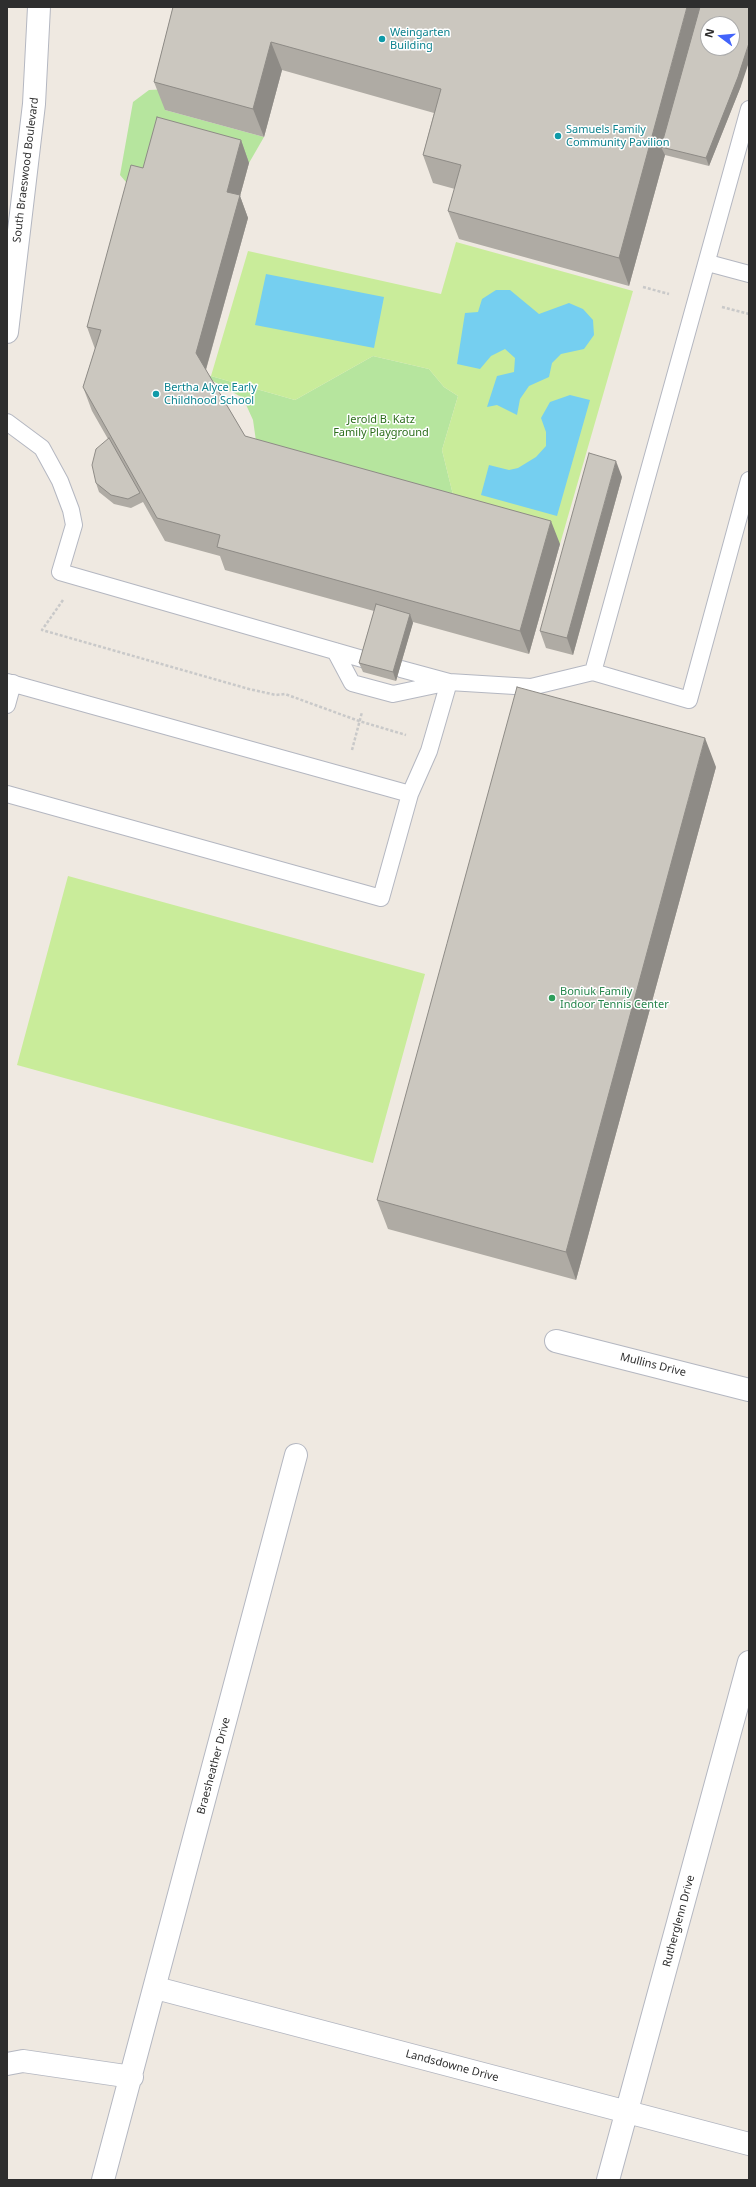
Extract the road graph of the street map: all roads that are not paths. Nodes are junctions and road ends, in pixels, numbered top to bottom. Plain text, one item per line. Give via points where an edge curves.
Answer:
1 (39, 7) edge
2 (749, 109) edge
3 (708, 263) junction
4 (749, 274) edge
5 (7, 332) edge
6 (7, 422) edge
7 (749, 480) edge
8 (334, 651) junction
9 (366, 660) edge
10 (401, 669) dead end
11 (593, 672) junction
12 (10, 682) edge
13 (449, 682) junction
14 (7, 705) edge
15 (7, 794) edge
16 (410, 794) junction
17 (556, 1341) dead end
18 (749, 1390) edge
19 (296, 1455) dead end
20 (749, 1662) edge
21 (156, 1988) junction
22 (7, 2064) edge
23 (132, 2077) junction
24 (627, 2112) junction
25 (749, 2144) edge
26 (103, 2180) edge
27 (608, 2180) edge

1 - 5 street, South Braeswood Boulevard via 34,104
2 - 3 lane
3 - 4 lane
3 - 11 lane
6 - 8 lane via 42,448 72,510 74,525 60,572
7 - 11 lane via 689,700
8 - 9 lane
8 - 13 lane via 352,684 393,694
10 - 13 lane
11 - 13 lane via 531,687
12 - 14 lane
12 - 16 lane
13 - 16 lane via 429,751
15 - 16 lane via 381,898
17 - 18 street, Mullins Drive
19 - 21 street, Braesheather Drive
20 - 24 street, Rutherglenn Drive
21 - 23 street, Braesheather Drive
21 - 24 street, Landsdowne Drive
22 - 23 street via 23,2061
23 - 26 street, Braesheather Drive
24 - 25 street, Landsdowne Drive
24 - 27 street, Rutherglenn Drive

